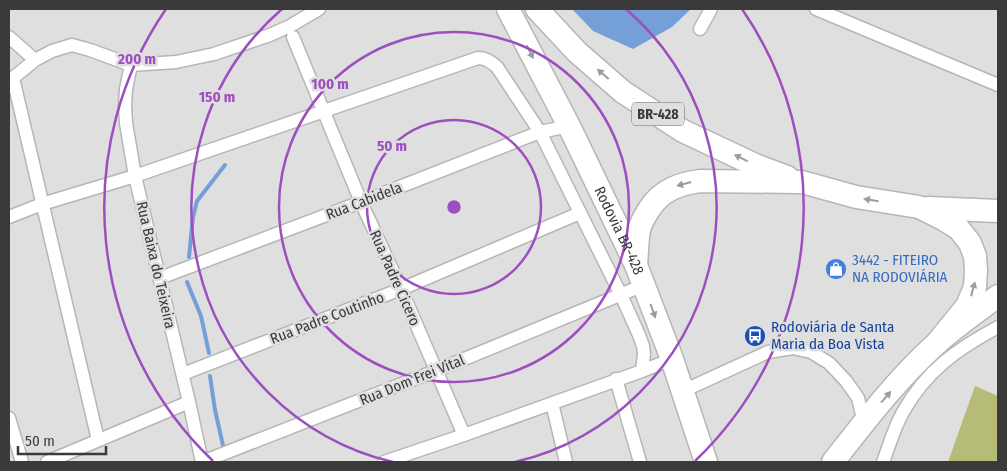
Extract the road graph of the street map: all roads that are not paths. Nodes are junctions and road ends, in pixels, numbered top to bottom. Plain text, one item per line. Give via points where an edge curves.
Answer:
1 (319, 9) edge
2 (508, 9) edge
3 (537, 9) edge
4 (710, 9) edge
5 (816, 9) edge
6 (700, 29) dead end
7 (9, 37) edge
8 (293, 37) dead end
9 (35, 60) junction
10 (131, 65) junction
11 (11, 81) edge
12 (998, 85) edge
13 (324, 110) junction
14 (569, 126) junction
15 (540, 132) junction
16 (135, 176) junction
17 (802, 182) junction
18 (361, 202) junction
19 (42, 204) junction
20 (920, 207) junction
21 (998, 211) edge
22 (580, 213) junction
23 (9, 217) edge
24 (640, 275) junction
25 (160, 278) junction
26 (401, 289) junction
27 (621, 294) junction
28 (998, 296) edge
29 (998, 326) edge
30 (937, 343) junction
31 (672, 359) junction
32 (435, 371) junction
33 (642, 371) junction
34 (183, 374) junction
35 (616, 380) junction
36 (683, 390) junction
37 (189, 402) junction
38 (552, 403) junction
39 (9, 418) edge
40 (864, 423) junction
41 (464, 435) junction
42 (98, 440) junction
43 (22, 462) edge
44 (47, 462) edge
45 (202, 462) edge
46 (384, 462) edge
47 (566, 462) edge
48 (640, 462) edge
49 (706, 462) edge
50 (833, 462) edge
51 (883, 462) edge

1 - 10 street via 270,35 214,54 176,62
2 -> 14 highway, Rodovia BR-428
17 -> 3 highway, BR-428 via 755,165 684,131 623,92 577,52
4 - 6 street
5 - 12 street
7 - 9 street
8 - 13 street, Rua Padre Cicero
9 - 10 street via 72,45
9 - 11 street
10 - 16 street, Rua Baixa do Teixeira via 125,105
11 - 19 street
13 - 15 street via 478,58 489,60 497,67
13 - 16 street
13 - 18 street, Rua Padre Cicero
14 - 15 street, Rua Cabidela
14 - 24 highway, Rodovia BR-428
15 - 18 street, Rua Cabidela
15 - 22 street
16 - 19 street
16 - 25 street, Rua Baixa do Teixeira
20 -> 17 highway, BR-428 via 856,197
17 -> 24 highway via 700,181 667,190 654,201 640,229
18 - 25 street, Rua Cabidela
18 - 26 street, Rua Padre Cicero
19 - 23 street
19 - 42 street
20 - 21 highway, BR-428
30 -> 20 highway via 967,306 975,287 976,270 970,243 959,229
22 - 26 street, Rua Padre Coutinho
22 - 27 street
24 - 27 street, Rua Dom Frei Vital
24 -> 31 highway, Rodovia BR-428
25 - 34 street, Rua Baixa do Teixeira
26 - 32 street, Rua Padre Cicero
26 - 34 street, Rua Padre Coutinho
27 - 32 street, Rua Dom Frei Vital
27 - 33 street via 643,346
28 - 30 highway
29 - 51 street via 936,368 916,390 902,414
40 -> 30 highway
31 - 33 street
31 - 36 highway, Rodovia BR-428
32 - 41 street, Rua Padre Cicero
32 - 45 street, Rua Dom Frei Vital
33 - 35 street
34 - 37 street, Rua Baixa do Teixeira
35 - 38 street
35 - 48 street
36 - 40 street via 768,352 793,348 811,352 829,363 858,398
36 - 49 highway, Rodovia BR-428
37 - 42 street
37 - 45 street, Rua Baixa do Teixeira
38 - 41 street
38 - 47 street
39 - 43 street
40 - 50 highway
41 - 46 street
42 - 44 street

